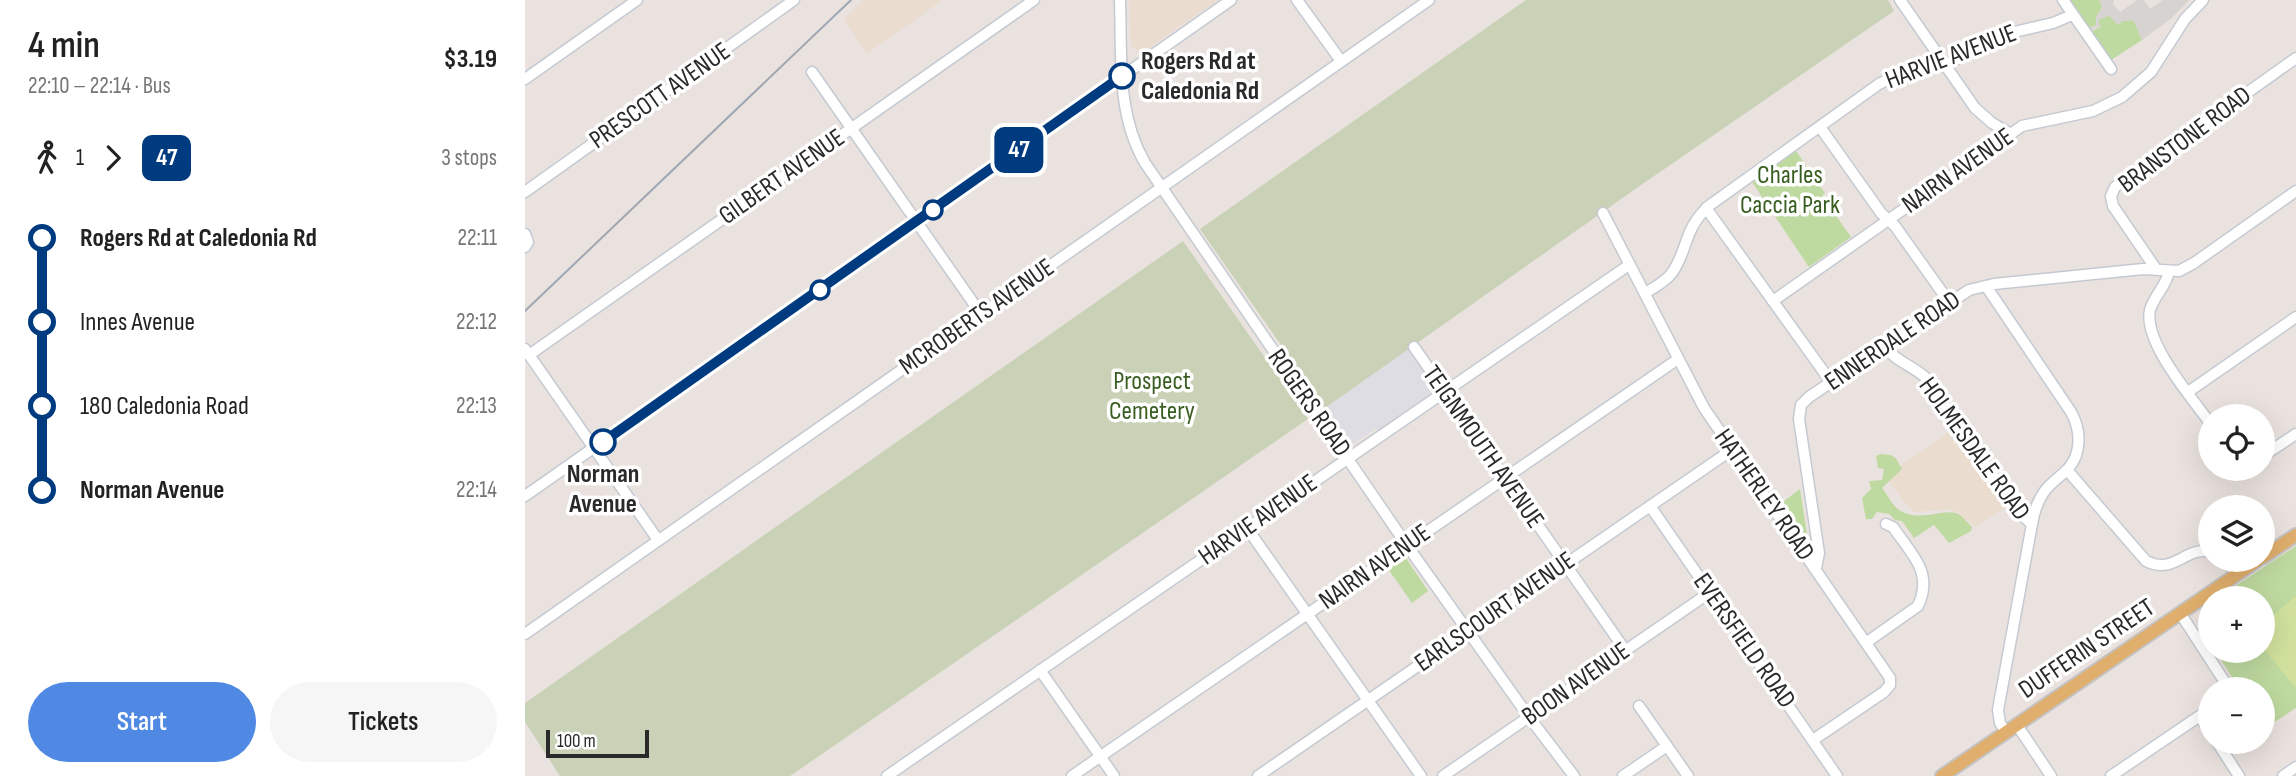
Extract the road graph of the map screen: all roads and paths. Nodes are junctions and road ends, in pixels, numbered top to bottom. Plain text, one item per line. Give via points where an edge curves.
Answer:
1 (637, 0) edge
2 (794, 0) edge
3 (1034, 0) edge
4 (1120, 0) edge
5 (1231, 0) edge
6 (1297, 0) edge
7 (1429, 0) edge
8 (1900, 0) edge
9 (2063, 0) edge
10 (2203, 0) edge
11 (2072, 15) junction
12 (2296, 58) edge
13 (1341, 61) junction
14 (1945, 65) junction
15 (2111, 69) dead end
16 (812, 72) dead end
17 (1122, 76) junction
18 (525, 79) edge
19 (1820, 127) junction
20 (851, 129) junction
21 (2011, 134) junction
22 (1160, 188) junction
23 (2296, 191) edge
24 (525, 192) edge
25 (1706, 208) junction
26 (1603, 214) dead end
27 (1888, 220) junction
28 (917, 222) junction
29 (1629, 265) junction
30 (2156, 268) junction
31 (2169, 271) junction
32 (1986, 285) junction
33 (1645, 293) junction
34 (1773, 301) junction
35 (1949, 302) junction
36 (981, 314) junction
37 (2296, 317) edge
38 (1884, 346) junction
39 (1414, 347) dead end
40 (527, 352) edge
41 (1678, 359) junction
42 (1831, 382) junction
43 (1445, 392) junction
44 (2188, 392) junction
45 (2198, 407) edge
46 (2296, 434) edge
47 (594, 448) junction
48 (2275, 448) edge
49 (1733, 449) junction
50 (1347, 458) junction
51 (2067, 470) junction
52 (1504, 478) junction
53 (525, 496) edge
54 (1650, 506) junction
55 (1886, 524) dead end
56 (2032, 524) junction
57 (1247, 528) junction
58 (2296, 535) edge
59 (658, 540) junction
60 (1406, 544) junction
61 (2275, 549) edge
62 (2198, 552) edge
63 (1565, 564) junction
64 (1816, 568) junction
65 (2240, 572) edge
66 (2237, 574) joint
67 (1709, 593) junction
68 (1308, 613) junction
69 (2181, 613) junction
70 (1467, 631) junction
71 (525, 634) edge
72 (1867, 642) junction
73 (1625, 650) junction
74 (1040, 670) junction
75 (2223, 677) edge
76 (1367, 700) junction
77 (1639, 706) dead end
78 (1529, 717) junction
79 (2198, 717) edge
80 (2011, 729) junction
81 (1813, 740) junction
82 (1667, 746) junction
83 (2225, 754) edge
84 (1100, 757) junction
85 (2296, 767) edge
86 (887, 776) edge
87 (1072, 776) edge
88 (1114, 776) edge
89 (1258, 776) edge
90 (1421, 776) edge
91 (1443, 776) edge
92 (1574, 776) edge
93 (1623, 776) edge
94 (1688, 776) edge
95 (1837, 776) edge
96 (1942, 776) edge
97 (2052, 776) edge
98 (2112, 776) edge
99 (2239, 776) edge
100 (2283, 776) edge

1 - 18 street
2 - 24 street, PRESCOTT AVENUE
3 - 20 street, GILBERT AVENUE
4 - 17 street, ROGERS ROAD
5 - 17 street
6 - 13 street
7 - 13 street, MCROBERTS AVENUE
8 - 14 street
9 - 11 street
10 - 21 street, NAIRN AVENUE via 2151,72 2116,100 2078,115 2031,123
11 - 14 street, HARVIE AVENUE via 2010,33
11 - 15 street
12 - 30 street, BRANSTONE ROAD via 2115,187 2113,206
13 - 22 street, MCROBERTS AVENUE
14 - 19 street, HARVIE AVENUE via 1886,80
14 - 21 street via 1982,115
16 - 20 street
17 - 22 street, ROGERS ROAD via 1132,136
17 - 28 street
19 - 25 street, HARVIE AVENUE
19 - 27 street
20 - 28 street
20 - 40 street, GILBERT AVENUE
21 - 27 street, NAIRN AVENUE
22 - 36 street, MCROBERTS AVENUE
22 - 50 street, ROGERS ROAD
23 - 31 street via 2186,268
25 - 33 street, HARVIE AVENUE via 1692,225 1672,273
25 - 34 street
26 - 29 street, HATHERLEY ROAD
27 - 34 street, NAIRN AVENUE
27 - 35 street
28 - 36 street
28 - 47 street
29 - 33 street, HATHERLEY ROAD
29 - 43 street, HARVIE AVENUE
30 - 31 street, ENNERDALE ROAD
30 - 32 street, ENNERDALE ROAD
31 - 44 street via 2155,298 2150,325 2159,348
32 - 35 street, ENNERDALE ROAD
32 - 51 street via 2074,419 2078,447
33 - 41 street, HATHERLEY ROAD
34 - 42 street
35 - 38 street, ENNERDALE ROAD
36 - 59 street, MCROBERTS AVENUE
37 - 44 street
38 - 42 street, ENNERDALE ROAD
38 - 56 street, HOLMESDALE ROAD via 1896,360 1928,380 2019,513
39 - 43 street, TEIGNMOUTH AVENUE
40 - 47 street
41 - 49 street, HATHERLEY ROAD
41 - 52 street, NAIRN AVENUE
42 - 64 street, ENNERDALE ROAD via 1805,401 1800,411 1819,553
43 - 50 street, HARVIE AVENUE
43 - 52 street, TEIGNMOUTH AVENUE
44 - 45 street
46 - 48 street
47 - 53 street
47 - 59 street
49 - 54 street, EARLSCOURT AVENUE
49 - 64 street, HATHERLEY ROAD
50 - 57 street, HARVIE AVENUE
50 - 60 street, ROGERS ROAD
51 - 56 street via 2042,495
51 - 62 street via 2146,561 2165,566
52 - 60 street, NAIRN AVENUE
52 - 63 street, TEIGNMOUTH AVENUE
54 - 63 street, EARLSCOURT AVENUE
54 - 67 street, EVERSFIELD ROAD
55 - 72 street via 1893,527 1922,570 1923,585 1918,606
56 - 80 street, HOLMESDALE ROAD via 1998,710 2000,723
57 - 68 street
57 - 74 street, HARVIE AVENUE
58 - 61 main road, DUFFERIN STREET
59 - 71 street, MCROBERTS AVENUE
60 - 68 street, NAIRN AVENUE
60 - 70 street, ROGERS ROAD
63 - 70 street, EARLSCOURT AVENUE
63 - 73 street, TEIGNMOUTH AVENUE
64 - 72 street, HATHERLEY ROAD
65 - 66 main road, DUFFERIN STREET
66 - 69 main road, DUFFERIN STREET
67 - 73 street, BOON AVENUE
67 - 81 street, EVERSFIELD ROAD
68 - 76 street
68 - 84 street, NAIRN AVENUE
69 - 75 street
69 - 80 main road, DUFFERIN STREET
70 - 76 street, EARLSCOURT AVENUE
70 - 78 street, ROGERS ROAD
72 - 81 street, HATHERLEY ROAD via 1888,674 1889,687
73 - 78 street, BOON AVENUE
74 - 84 street
74 - 86 street, HARVIE AVENUE
76 - 89 street, EARLSCOURT AVENUE
76 - 90 street
77 - 82 street
78 - 91 street, BOON AVENUE
78 - 92 street, ROGERS ROAD
79 - 98 street
80 - 96 main road, DUFFERIN STREET
80 - 97 street
81 - 95 street, EVERSFIELD ROAD
82 - 93 street
82 - 94 street
83 - 99 street
84 - 87 street, NAIRN AVENUE
84 - 88 street
85 - 100 street

